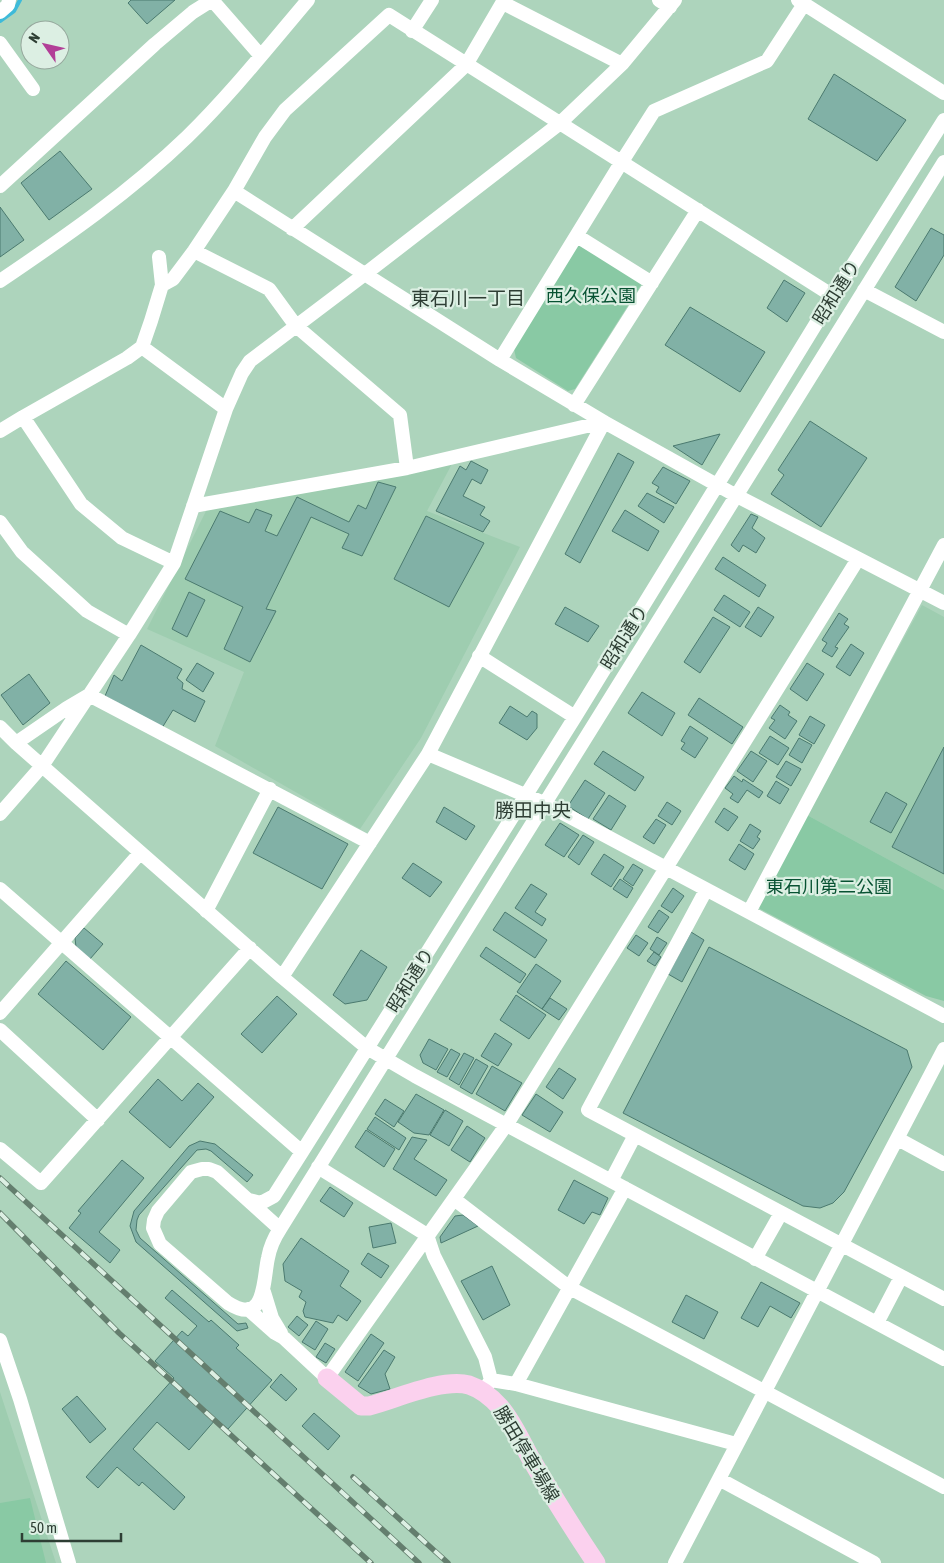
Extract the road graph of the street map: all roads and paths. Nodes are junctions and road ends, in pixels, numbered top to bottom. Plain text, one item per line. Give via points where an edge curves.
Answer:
1 (9, 0) edge
2 (212, 0) edge
3 (308, 0) edge
4 (432, 0) edge
5 (503, 1) edge
6 (668, 2) edge
7 (801, 2) edge
8 (0, 12) edge
9 (412, 31) junction
10 (0, 43) edge
11 (260, 55) junction
12 (622, 64) junction
13 (466, 65) junction
14 (34, 89) dead end
15 (944, 92) edge
16 (944, 120) edge
17 (559, 124) junction
18 (621, 162) junction
19 (944, 162) edge
20 (0, 186) edge
21 (234, 191) junction
22 (698, 210) junction
23 (292, 229) junction
24 (577, 236) junction
25 (194, 251) junction
26 (159, 257) dead end
27 (365, 274) junction
28 (0, 281) edge
29 (652, 283) junction
30 (162, 285) junction
31 (864, 290) junction
32 (833, 296) junction
33 (296, 326) junction
34 (944, 332) edge
35 (142, 347) junction
36 (500, 360) junction
37 (574, 405) junction
38 (226, 409) junction
39 (22, 417) junction
40 (604, 422) junction
41 (0, 431) edge
42 (407, 468) junction
43 (717, 485) junction
44 (736, 495) junction
45 (193, 506) junction
46 (0, 522) edge
47 (944, 544) edge
48 (858, 559) junction
49 (174, 562) junction
50 (920, 590) junction
51 (944, 603) edge
52 (129, 635) junction
53 (479, 656) junction
54 (89, 695) junction
55 (575, 716) junction
56 (6, 736) edge
57 (428, 754) junction
58 (42, 766) junction
59 (270, 789) junction
60 (525, 795) junction
61 (544, 803) junction
62 (0, 814) edge
63 (370, 843) junction
64 (140, 853) junction
65 (666, 868) junction
66 (0, 889) edge
67 (706, 890) junction
68 (206, 911) junction
69 (749, 912) junction
70 (63, 943) junction
71 (250, 948) junction
72 (282, 977) junction
73 (0, 1013) edge
74 (944, 1016) edge
75 (0, 1030) edge
76 (171, 1038) junction
77 (368, 1048) junction
78 (944, 1050) edge
79 (385, 1059) junction
80 (98, 1120) junction
81 (507, 1124) junction
82 (635, 1135) junction
83 (898, 1139) junction
84 (0, 1149) edge
85 (302, 1152) junction
86 (944, 1164) edge
87 (318, 1167) junction
88 (611, 1180) junction
89 (625, 1188) junction
90 (454, 1199) junction
91 (249, 1200) junction
92 (781, 1213) junction
93 (280, 1228) junction
94 (427, 1235) junction
95 (842, 1244) junction
96 (755, 1259) junction
97 (901, 1277) junction
98 (570, 1288) junction
99 (818, 1291) junction
100 (264, 1292) junction
101 (944, 1299) edge
102 (248, 1309) junction
103 (878, 1323) junction
104 (284, 1338) junction
105 (0, 1340) edge
106 (944, 1359) edge
107 (327, 1378) junction
108 (516, 1384) junction
109 (487, 1386) junction
110 (763, 1392) junction
111 (736, 1444) junction
112 (719, 1479) junction
113 (944, 1487) edge
114 (69, 1563) edge
115 (596, 1563) edge
116 (674, 1563) edge
117 (874, 1563) edge

1 - 8 street
2 - 11 street
2 - 20 street via 154,44
3 - 11 street
4 - 9 street
5 - 12 street
5 - 13 street
6 - 12 street
7 - 15 street
7 - 18 street via 767,61 654,111
9 - 13 street
9 - 21 street via 388,15 285,110 265,137
10 - 14 street
11 - 28 street via 188,136 150,170 69,234
12 - 17 street
13 - 17 street
13 - 23 street
16 - 32 street, 昭和通り
17 - 18 street
17 - 27 street
18 - 22 street
18 - 24 street
19 - 31 street, 昭和通り
21 - 23 street
21 - 25 street
22 - 29 street
22 - 32 street
23 - 27 street
24 - 29 street
24 - 36 street
25 - 30 street via 173,278
25 - 33 street via 268,289
26 - 30 street
27 - 33 street
27 - 36 street
29 - 37 street
30 - 35 street
31 - 34 street
31 - 44 street, 昭和通り
32 - 43 street, 昭和通り
33 - 38 street via 250,361
33 - 42 street via 400,415
35 - 38 street
35 - 39 street
36 - 37 street
37 - 40 street
38 - 45 street
39 - 41 street
39 - 49 street via 81,504 122,538
40 - 42 street
40 - 43 street
40 - 53 street
42 - 45 street
43 - 44 street
43 - 55 street, 昭和通り
44 - 48 street
44 - 61 street, 昭和通り
45 - 49 street
46 - 52 street via 22,552 87,611
47 - 50 street
48 - 50 street
48 - 65 street
49 - 52 street
50 - 51 street
50 - 69 street
52 - 54 street
53 - 55 street
53 - 57 street
54 - 56 street
54 - 58 street
54 - 59 street
55 - 60 street, 昭和通り
56 - 58 street
57 - 60 street
57 - 63 street
58 - 62 street
58 - 64 street
59 - 63 street
59 - 68 street
60 - 61 street
60 - 77 street, 昭和通り
61 - 65 street
61 - 79 street, 昭和通り
63 - 72 street
64 - 68 street
64 - 70 street
65 - 67 street
65 - 81 street
66 - 70 street
67 - 69 street
67 - 82 street via 588,1110
68 - 71 street
69 - 74 street
70 - 73 street
70 - 76 street
71 - 72 street
71 - 76 street
72 - 77 street
75 - 80 street
76 - 80 street
76 - 85 street
77 - 79 street
77 - 85 street, 昭和通り
78 - 83 street
79 - 81 street
79 - 87 street, 昭和通り
80 - 84 street via 41,1183
81 - 88 street
81 - 90 street
82 - 88 street
82 - 92 street
83 - 86 street
83 - 95 street
85 - 91 street, 昭和通り via 274,1196 261,1202
87 - 93 street, 昭和通り
87 - 94 street
88 - 89 street
89 - 96 street
89 - 98 street
90 - 94 street
90 - 98 street
91 - 93 street
91 - 102 street via 216,1172 202,1169 191,1172 158,1211 153,1228 160,1244 228,1303
92 - 95 street
92 - 96 street
93 - 100 street, 昭和通り via 267,1260
94 - 107 street
94 - 109 street via 434,1256 485,1357
95 - 97 street
95 - 99 street
96 - 99 street
97 - 101 street
97 - 103 street
98 - 108 street
98 - 110 street
99 - 103 street
99 - 110 street
100 - 102 street via 259,1302
100 - 104 street via 266,1305
102 - 104 street
103 - 106 street
104 - 107 street
105 - 114 street
107 - 109 main road, 勝田停車場線 via 361,1406 444,1386
108 - 109 street
108 - 111 street
109 - 115 main road, 勝田停車場線
110 - 111 street
110 - 113 street
111 - 112 street
112 - 116 street
112 - 117 street

